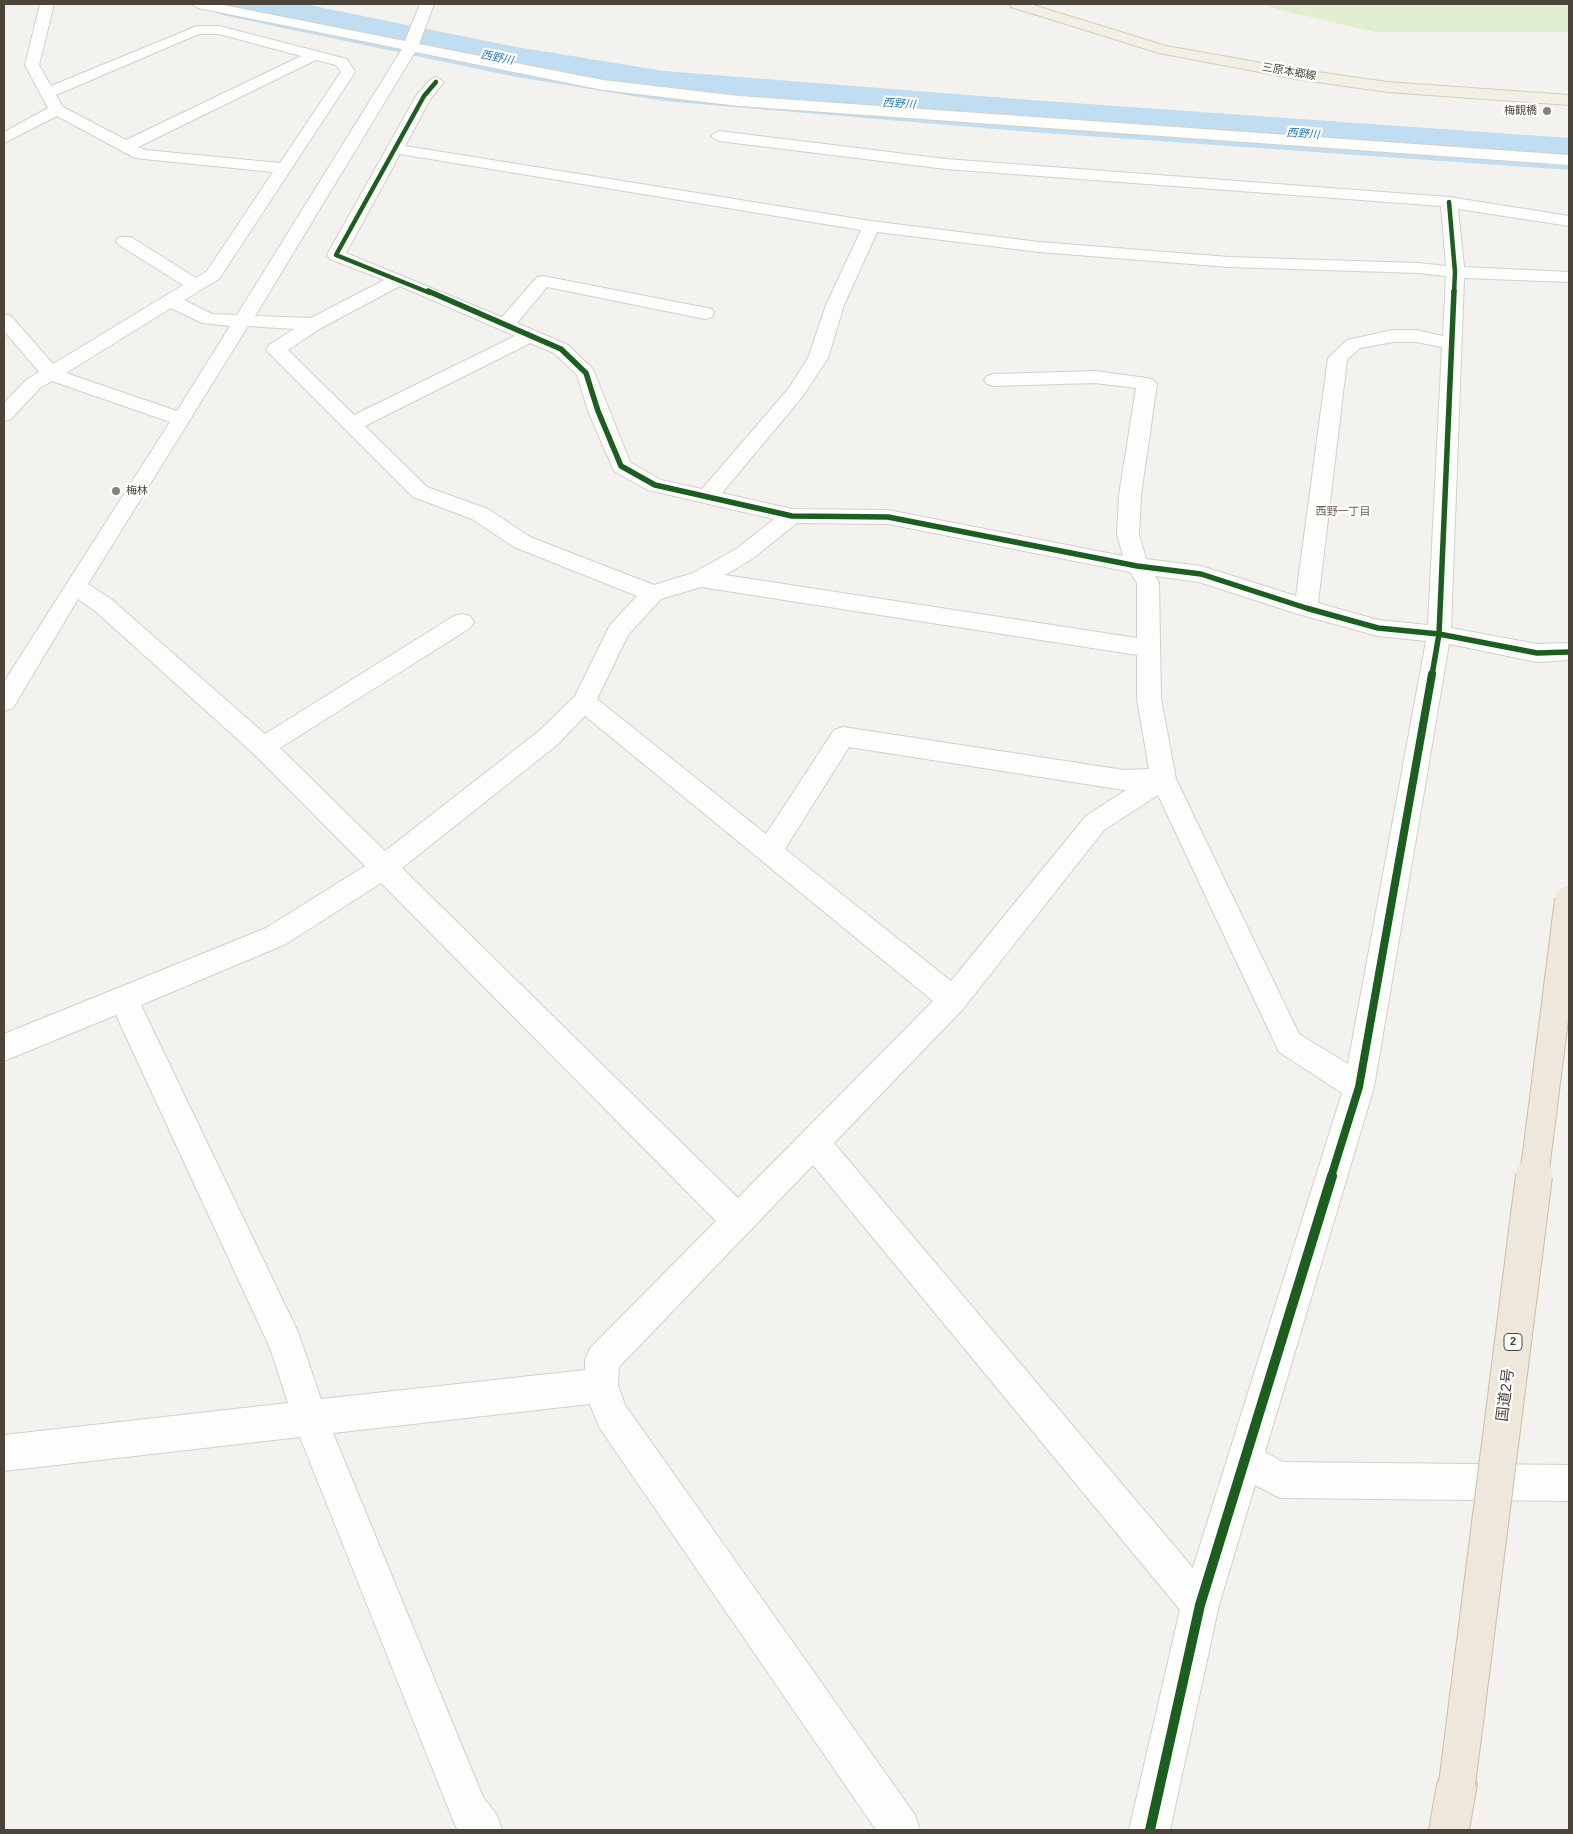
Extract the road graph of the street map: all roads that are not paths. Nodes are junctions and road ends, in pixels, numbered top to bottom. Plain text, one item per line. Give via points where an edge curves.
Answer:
1 (47, 4) edge
2 (198, 4) edge
3 (427, 4) edge
4 (1016, 4) edge
5 (410, 48) junction
6 (314, 55) junction
7 (436, 82) dead end
8 (48, 93) junction
9 (1569, 100) edge
10 (57, 110) junction
11 (719, 136) dead end
12 (4, 138) edge
13 (126, 146) junction
14 (396, 149) junction
15 (1569, 160) edge
16 (284, 168) junction
17 (1449, 202) junction
18 (1569, 221) edge
19 (871, 226) junction
20 (125, 241) dead end
21 (1455, 272) junction
22 (1569, 277) edge
23 (399, 279) junction
24 (195, 285) junction
25 (170, 301) junction
26 (705, 313) dead end
27 (4, 320) edge
28 (243, 320) junction
29 (314, 324) junction
30 (505, 325) junction
31 (529, 336) junction
32 (1452, 343) junction
33 (51, 374) junction
34 (994, 380) dead end
35 (4, 415) edge
36 (182, 419) junction
37 (352, 424) junction
38 (706, 496) junction
39 (792, 516) junction
40 (1137, 566) junction
41 (701, 579) junction
42 (75, 586) junction
43 (654, 593) junction
44 (1306, 608) junction
45 (462, 622) dead end
46 (1439, 634) junction
47 (1149, 648) junction
48 (1569, 652) edge
49 (27, 664) junction
50 (4, 667) edge
51 (4, 702) edge
52 (584, 702) junction
53 (263, 747) junction
54 (1163, 779) junction
55 (1129, 789) junction
56 (769, 852) junction
57 (384, 867) junction
58 (1569, 900) edge
59 (123, 998) junction
60 (953, 1000) junction
61 (4, 1048) edge
62 (1359, 1087) junction
63 (814, 1142) junction
64 (738, 1221) junction
65 (600, 1385) junction
66 (310, 1419) junction
67 (4, 1453) edge
68 (1245, 1460) junction
69 (1569, 1483) edge
70 (1200, 1605) junction
71 (1457, 1784) junction
72 (482, 1830) edge
73 (900, 1830) edge
74 (1150, 1830) edge
75 (1449, 1830) edge
76 (1454, 1830) edge

1 - 8 street via 32,65
2 - 5 street
3 - 5 street
4 - 9 main road, 三原本郷線 via 1164,50 1296,74 1387,87
5 - 15 street via 603,85 739,101
5 - 28 street
6 - 8 street via 219,30 197,30
6 - 13 street
6 - 16 street via 342,62 348,72
7 - 14 street via 424,96
8 - 10 street
10 - 12 street
10 - 13 street
11 - 17 street via 946,164
13 - 16 street via 141,155
14 - 19 street
14 - 23 street via 336,254
16 - 24 street via 212,275
17 - 18 street
17 - 21 street
19 - 21 street via 1039,247 1230,262
19 - 38 street via 835,305 818,358 796,392
20 - 24 street
21 - 22 street
21 - 32 street
23 - 29 street
23 - 30 street
24 - 25 street
25 - 28 street via 209,319
25 - 33 street
26 - 30 street via 543,281
27 - 33 street
28 - 29 street
28 - 36 street
29 - 37 street via 276,349
30 - 31 street
31 - 37 street
31 - 38 street via 561,350 586,373 621,466 655,485
32 - 44 street via 1416,336 1393,336 1354,344 1338,358
32 - 46 street
33 - 35 street via 33,384
33 - 36 street
34 - 40 street via 1095,377 1147,384 1129,514 1128,534
36 - 42 street
37 - 43 street via 420,492 480,514 522,542
38 - 39 street
39 - 40 street via 888,517
39 - 41 street via 744,554
40 - 44 street via 1201,574
40 - 47 street via 1148,583
41 - 43 street
41 - 47 street
42 - 49 street
42 - 53 street via 103,605
43 - 52 street via 618,631
44 - 46 street via 1378,628
45 - 53 street
46 - 48 street via 1537,652
46 - 62 street
47 - 54 street via 1149,699
49 - 50 street
49 - 51 street
52 - 56 street
52 - 57 street via 548,738
53 - 57 street
54 - 55 street
54 - 62 street via 1289,1043
55 - 56 street via 843,737
55 - 60 street via 1094,823
56 - 60 street
57 - 59 street via 276,936
57 - 64 street
58 - 71 highway, 国道2号 / 2, bridge
59 - 61 street
59 - 66 street via 286,1344
60 - 63 street
62 - 68 street
63 - 64 street
63 - 70 street
64 - 65 street via 602,1360
65 - 66 street
65 - 73 street via 611,1415
66 - 67 street
66 - 72 street via 468,1812
68 - 69 street via 1280,1480
68 - 70 street
70 - 74 street
71 - 75 highway, 国道2号 / 2
71 - 76 highway

